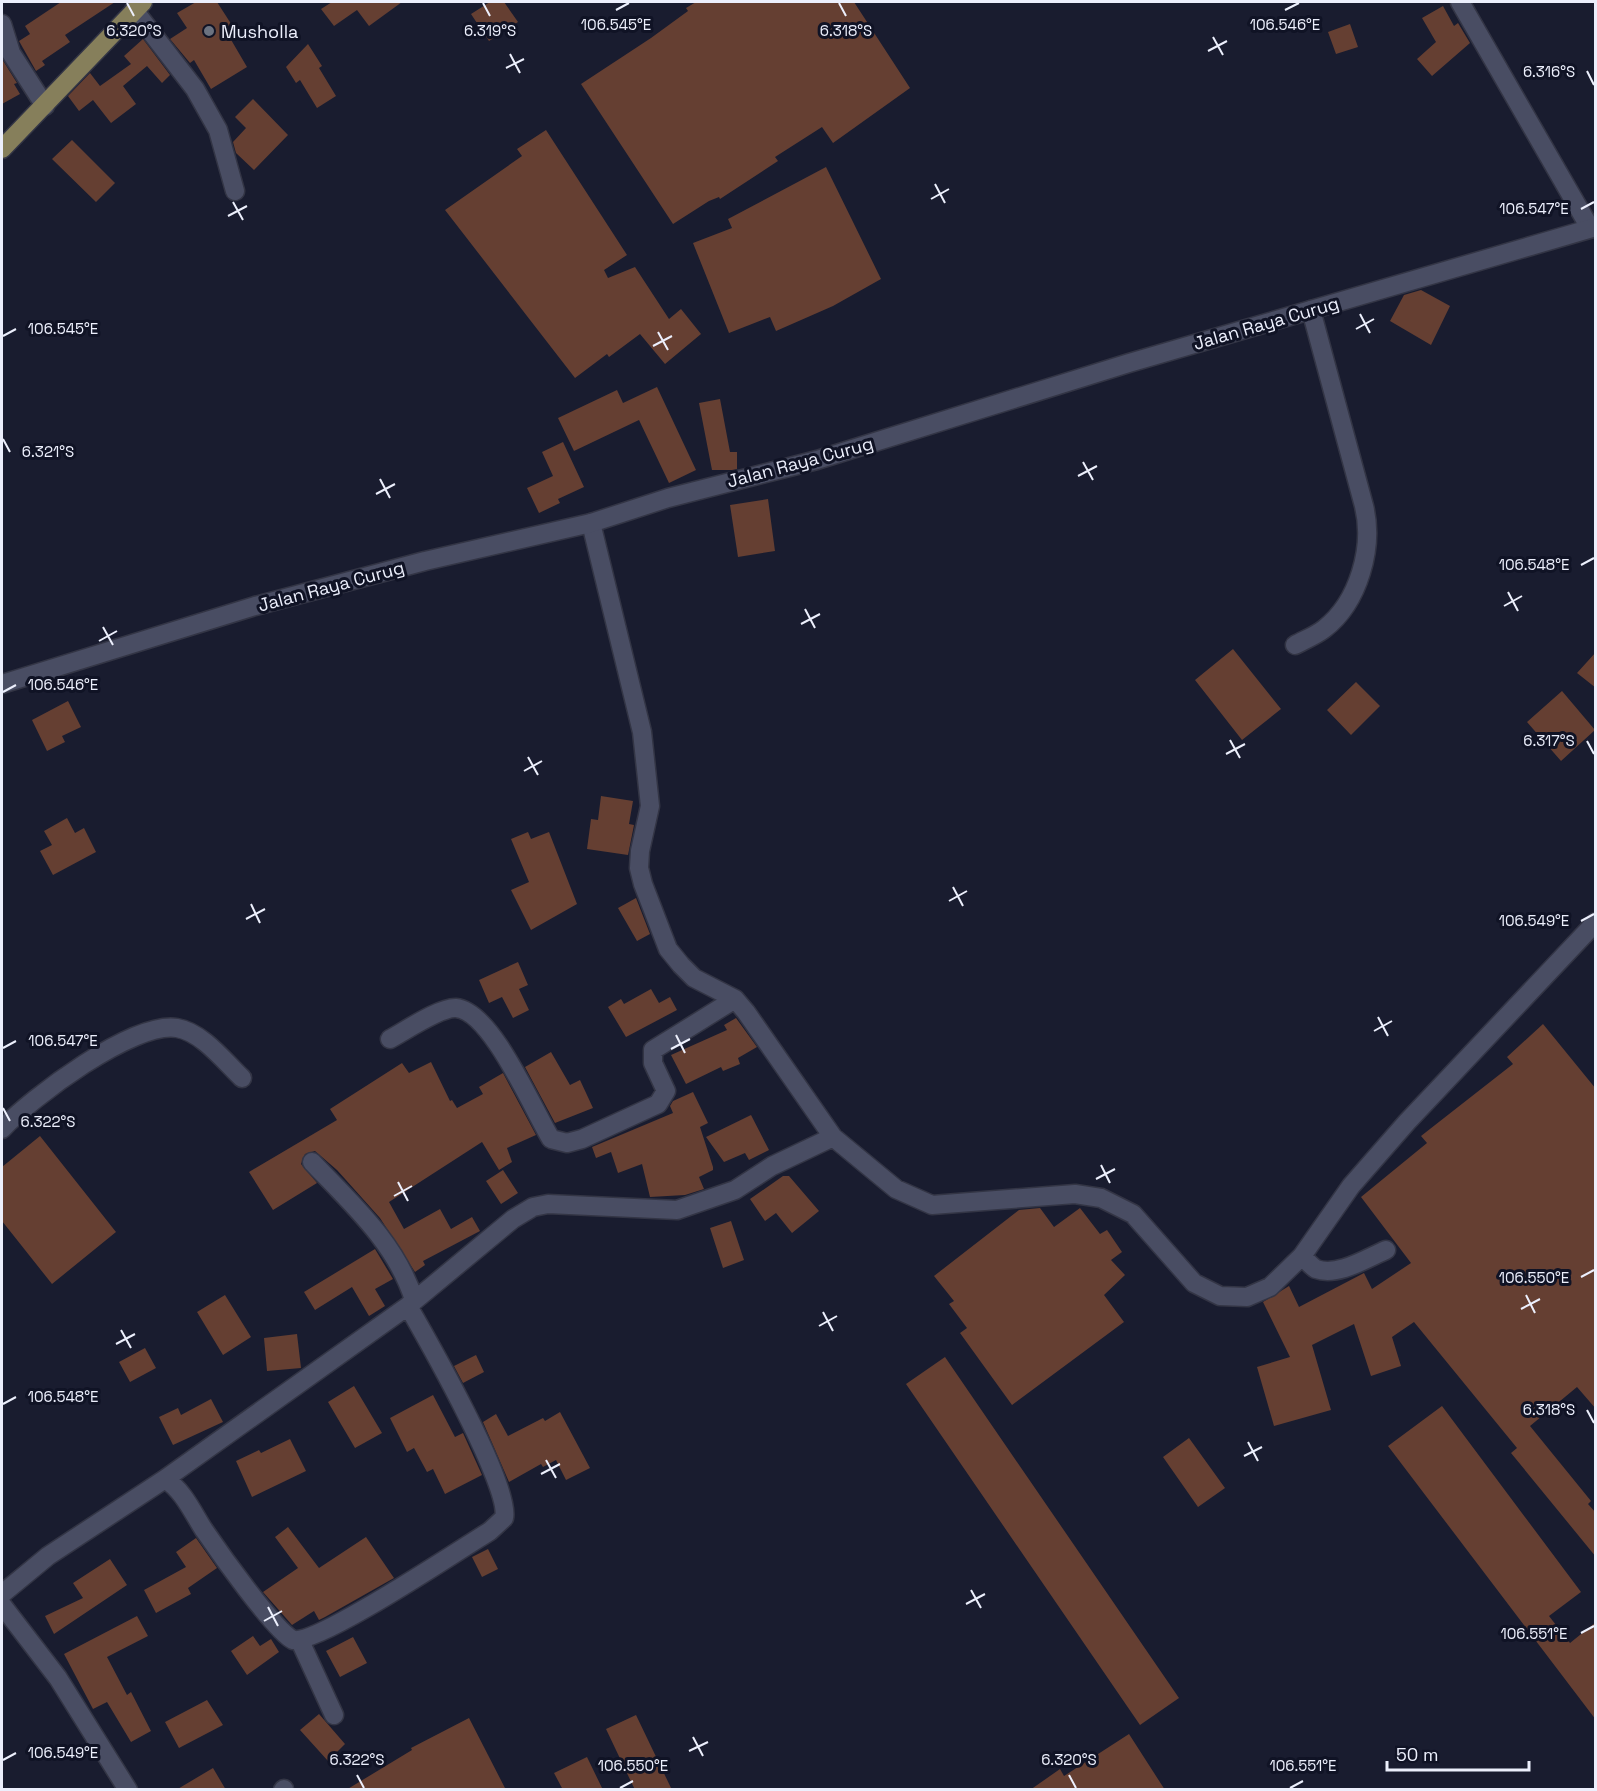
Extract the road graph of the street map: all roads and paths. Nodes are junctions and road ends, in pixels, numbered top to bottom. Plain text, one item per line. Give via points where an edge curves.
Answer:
1 (1460, 2) edge
2 (140, 4) edge
3 (2, 24) edge
4 (45, 106) junction
5 (2, 149) edge
6 (235, 191) dead end
7 (1593, 228) edge
8 (1311, 310) junction
9 (591, 523) junction
10 (1295, 645) dead end
11 (2, 684) edge
12 (1596, 922) edge
13 (735, 999) junction
14 (390, 1039) dead end
15 (242, 1078) dead end
16 (2, 1130) edge
17 (833, 1137) junction
18 (312, 1162) dead end
19 (1386, 1250) dead end
20 (1302, 1256) junction
21 (411, 1303) junction
22 (165, 1479) junction
23 (2, 1594) edge
24 (2, 1605) edge
25 (300, 1641) junction
26 (334, 1715) dead end
27 (128, 1790) edge

1 - 7 street
2 - 4 main road
2 - 6 street via 218,130
3 - 4 street via 11,53
4 - 5 main road
7 - 8 street, Jalan Raya Curug
8 - 9 street, Jalan Raya Curug via 817,460 668,498
8 - 10 street via 1364,506 1368,542 1357,584 1347,603 1324,629
9 - 11 street, Jalan Raya Curug via 255,606
9 - 13 street via 642,732 650,806 640,851 643,884 668,950 694,978
12 - 20 street via 1386,1146 1351,1186
13 - 14 street via 653,1050 653,1063 666,1091 658,1104 582,1140 567,1143 551,1139 506,1058 471,1012 445,1010
13 - 17 street
15 - 16 street via 193,1033 161,1028 125,1042 68,1075 22,1108
17 - 20 street via 896,1189 932,1205 1075,1194 1101,1198 1132,1214 1194,1283 1220,1296 1247,1297 1270,1287
17 - 21 street via 772,1166 735,1190 686,1208 548,1204 534,1207 505,1225
18 - 21 street via 378,1234 409,1281
19 - 20 street via 1348,1267 1326,1271 1314,1268
21 - 22 street
21 - 25 street via 503,1497 504,1518 490,1531 376,1603
22 - 23 street via 48,1557
22 - 25 street via 180,1492 205,1532 276,1625 287,1637
24 - 27 street via 58,1678
25 - 26 street

